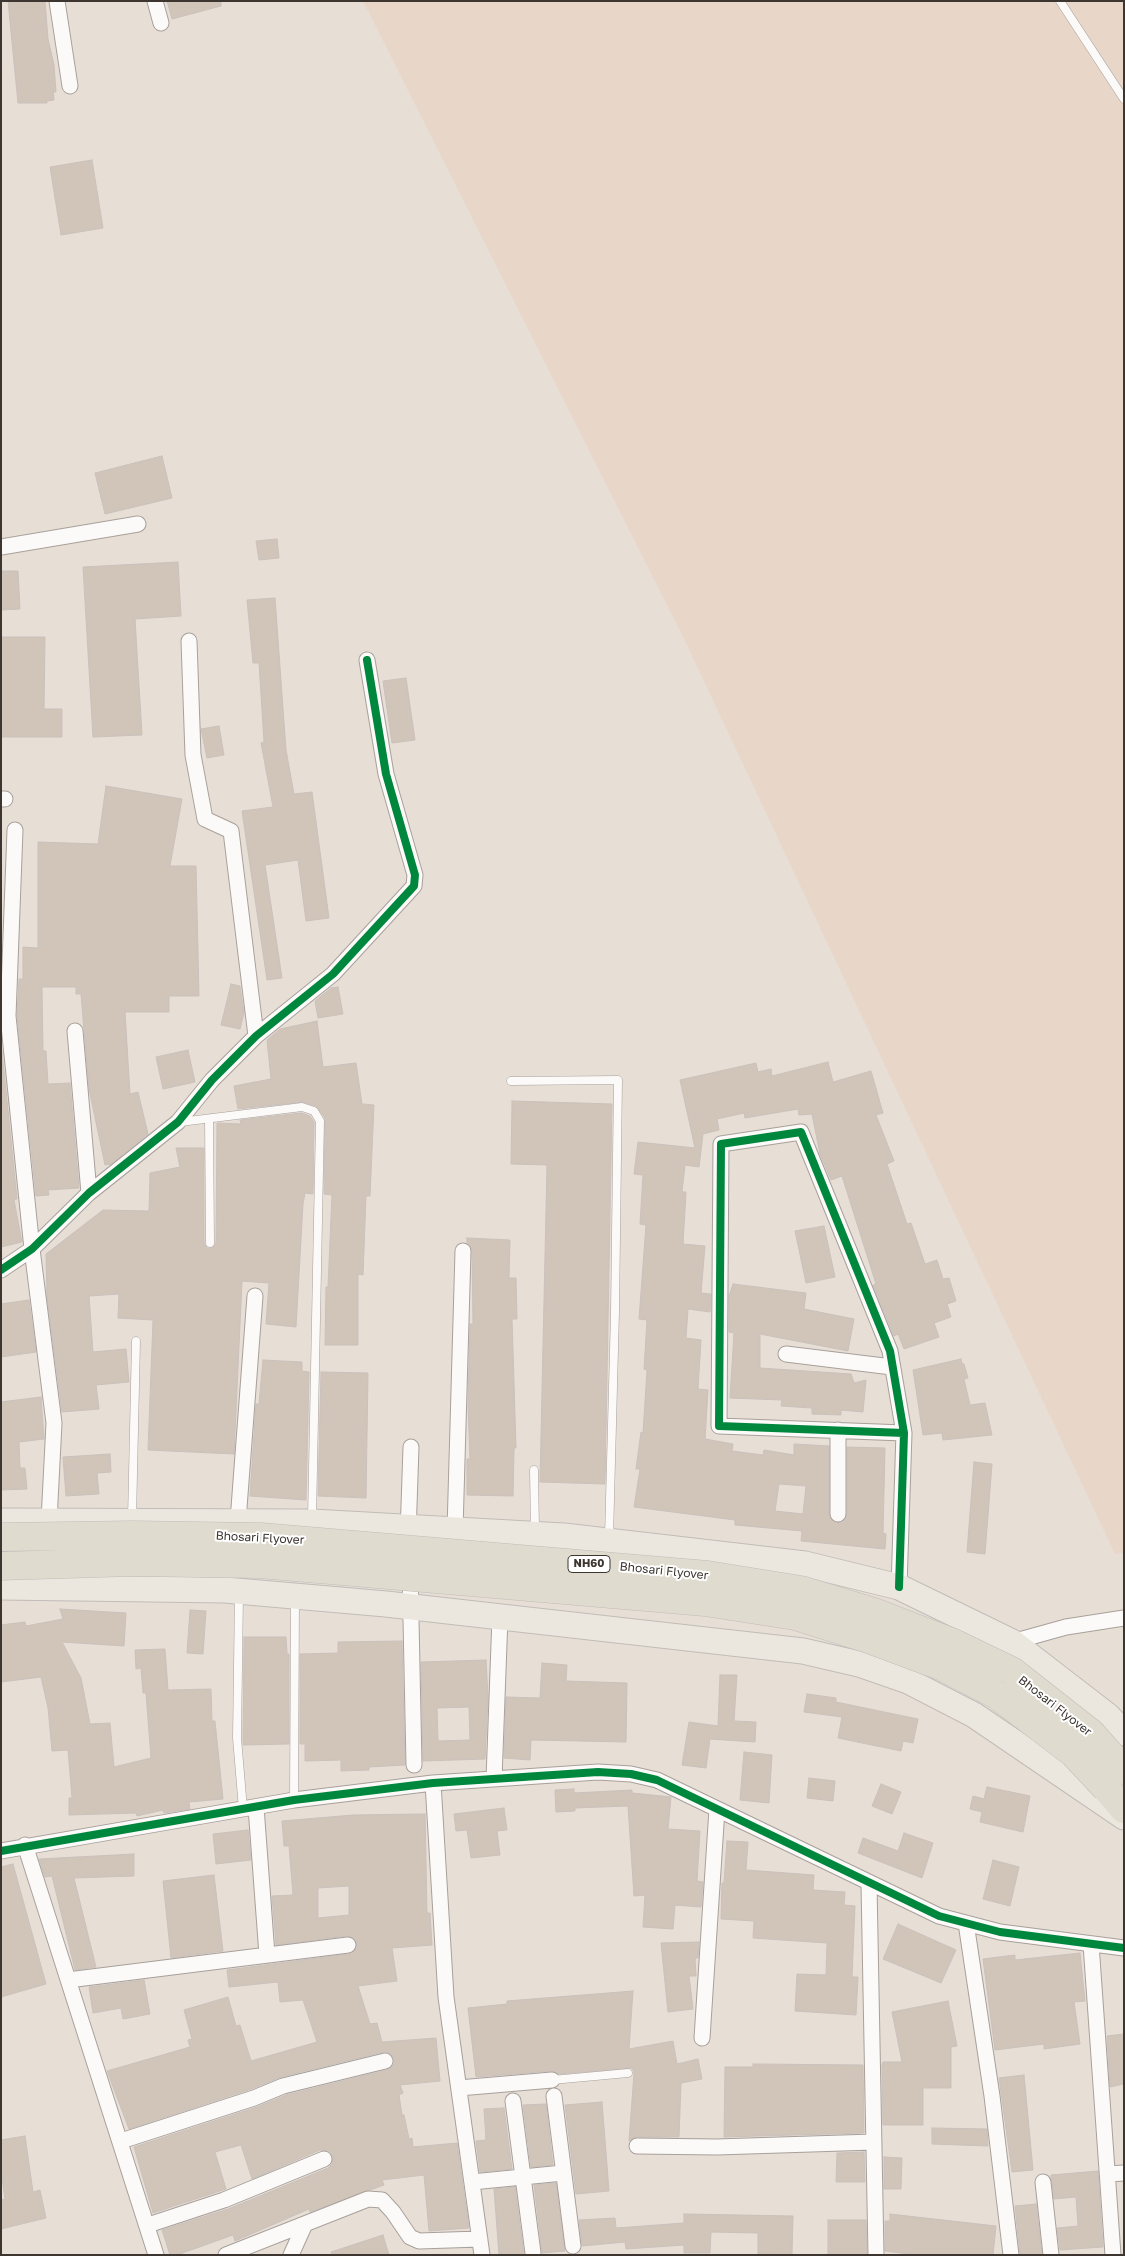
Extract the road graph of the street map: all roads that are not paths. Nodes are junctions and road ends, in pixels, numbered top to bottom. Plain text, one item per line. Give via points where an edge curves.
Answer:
1 (57, 1) edge
2 (155, 1) edge
3 (1060, 1) edge
4 (161, 23) dead end
5 (70, 86) dead end
6 (1124, 100) edge
7 (138, 524) dead end
8 (1, 547) edge
9 (190, 641) dead end
10 (367, 660) dead end
11 (15, 830) dead end
12 (6, 904) edge
13 (6, 942) edge
14 (4, 1016) edge
15 (75, 1031) dead end
16 (256, 1036) junction
17 (510, 1081) dead end
18 (210, 1119) junction
19 (178, 1122) junction
20 (89, 1193) junction
21 (210, 1243) dead end
22 (32, 1249) junction
23 (463, 1250) dead end
24 (1, 1270) edge
25 (256, 1296) dead end
26 (136, 1341) dead end
27 (786, 1354) dead end
28 (892, 1367) junction
29 (838, 1430) junction
30 (904, 1433) junction
31 (411, 1447) dead end
32 (534, 1470) dead end
33 (838, 1514) dead end
34 (1, 1521) edge
35 (49, 1521) junction
36 (132, 1521) junction
37 (238, 1521) junction
38 (312, 1522) junction
39 (408, 1528) junction
40 (455, 1530) junction
41 (535, 1535) junction
42 (1, 1537) edge
43 (608, 1541) junction
44 (1, 1566) edge
45 (1, 1587) edge
46 (899, 1587) junction
47 (239, 1591) junction
48 (295, 1596) junction
49 (411, 1608) junction
50 (500, 1617) junction
51 (1124, 1618) edge
52 (1012, 1642) junction
53 (1124, 1733) edge
54 (414, 1765) dead end
55 (494, 1779) junction
56 (1115, 1779) edge
57 (433, 1782) junction
58 (294, 1800) junction
59 (249, 1808) junction
60 (717, 1808) junction
61 (1124, 1809) edge
62 (1124, 1817) edge
63 (25, 1845) junction
64 (1, 1851) edge
65 (870, 1884) junction
66 (966, 1923) junction
67 (1091, 1944) junction
68 (348, 1945) dead end
69 (1124, 1948) edge
70 (267, 1955) junction
71 (68, 1980) junction
72 (702, 2038) dead end
73 (385, 2061) dead end
74 (628, 2073) dead end
75 (552, 2080) joint
76 (459, 2088) junction
77 (554, 2096) dead end
78 (513, 2101) dead end
79 (121, 2140) junction
80 (874, 2142) junction
81 (637, 2146) dead end
82 (324, 2159) dead end
83 (564, 2173) junction
84 (1124, 2173) edge
85 (1108, 2174) junction
86 (523, 2176) junction
87 (472, 2182) junction
88 (1043, 2182) dead end
89 (305, 2224) junction
90 (148, 2225) junction
91 (480, 2239) junction
92 (573, 2246) dead end
93 (1116, 2248) edge
94 (533, 2253) dead end
95 (156, 2255) edge
96 (226, 2255) edge
97 (291, 2255) edge
98 (482, 2255) edge
99 (876, 2255) edge
100 (1011, 2255) edge
101 (1051, 2255) edge

1 - 5 street
2 - 4 street
3 - 6 lane
7 - 8 street
9 - 16 street via 193,755 205,819 231,831
10 - 16 street via 386,774 415,875 414,886 332,974
11 - 12 street
12 - 13 street
13 - 14 street
14 - 22 street
15 - 20 street
16 - 19 street via 212,1080
17 - 43 lane via 618,1080
18 - 19 lane
18 - 21 lane
18 - 38 lane via 302,1107 314,1111 320,1121
19 - 20 street
20 - 22 street
22 - 24 street
22 - 35 street via 54,1423
23 - 40 street
25 - 37 street
26 - 36 lane
27 - 28 street
28 - 29 street via 890,1351 801,1132 720,1144 719,1426
28 - 30 street
29 - 30 street
29 - 33 street
30 - 46 street
31 - 39 street
32 - 41 lane
34 - 35 main road
35 - 36 main road
36 - 37 main road
37 - 38 main road
38 - 39 main road
39 - 40 main road
39 - 49 street
40 - 41 main road
41 - 43 main road
42 - 56 highway, Bhosari Flyover / NH60, bridge via 262,1537 698,1574 801,1590 877,1613 946,1639 1012,1672 1091,1734
43 - 46 main road via 805,1564
44 - 56 highway, Bhosari Flyover / NH60, bridge via 133,1562 260,1564 705,1602 795,1616 944,1667 998,1694 1073,1753
45 - 47 main road
46 - 52 main road
47 - 48 main road
47 - 59 lane via 237,1738
48 - 49 main road
48 - 58 lane
49 - 50 main road
49 - 54 street
50 - 55 street
50 - 62 main road via 803,1651 860,1664 908,1681 974,1715
51 - 52 street via 1066,1627
52 - 53 main road via 1108,1716
55 - 57 street
55 - 60 street via 598,1772 631,1774 657,1780
56 - 61 highway, NH60
57 - 58 street
57 - 76 street via 446,1997
58 - 59 street
59 - 63 street
59 - 70 street
60 - 65 street
60 - 72 street
63 - 64 street
63 - 71 street
65 - 66 street via 939,1916
65 - 80 street
66 - 67 street via 1000,1932
66 - 100 street via 992,2096
67 - 69 street
67 - 85 street
68 - 70 street
70 - 71 street
71 - 79 street
73 - 79 street via 283,2086
74 - 75 lane
75 - 76 street
76 - 87 street
77 - 83 street
78 - 86 street
79 - 90 street
80 - 81 street
80 - 99 street
82 - 90 street via 224,2200
83 - 86 street
83 - 92 street
84 - 85 street
85 - 93 street
86 - 87 street
86 - 94 street
87 - 91 street
88 - 101 street
89 - 91 street via 368,2199 382,2200 410,2237 419,2241
89 - 96 street
89 - 97 street
90 - 95 street
91 - 98 street

